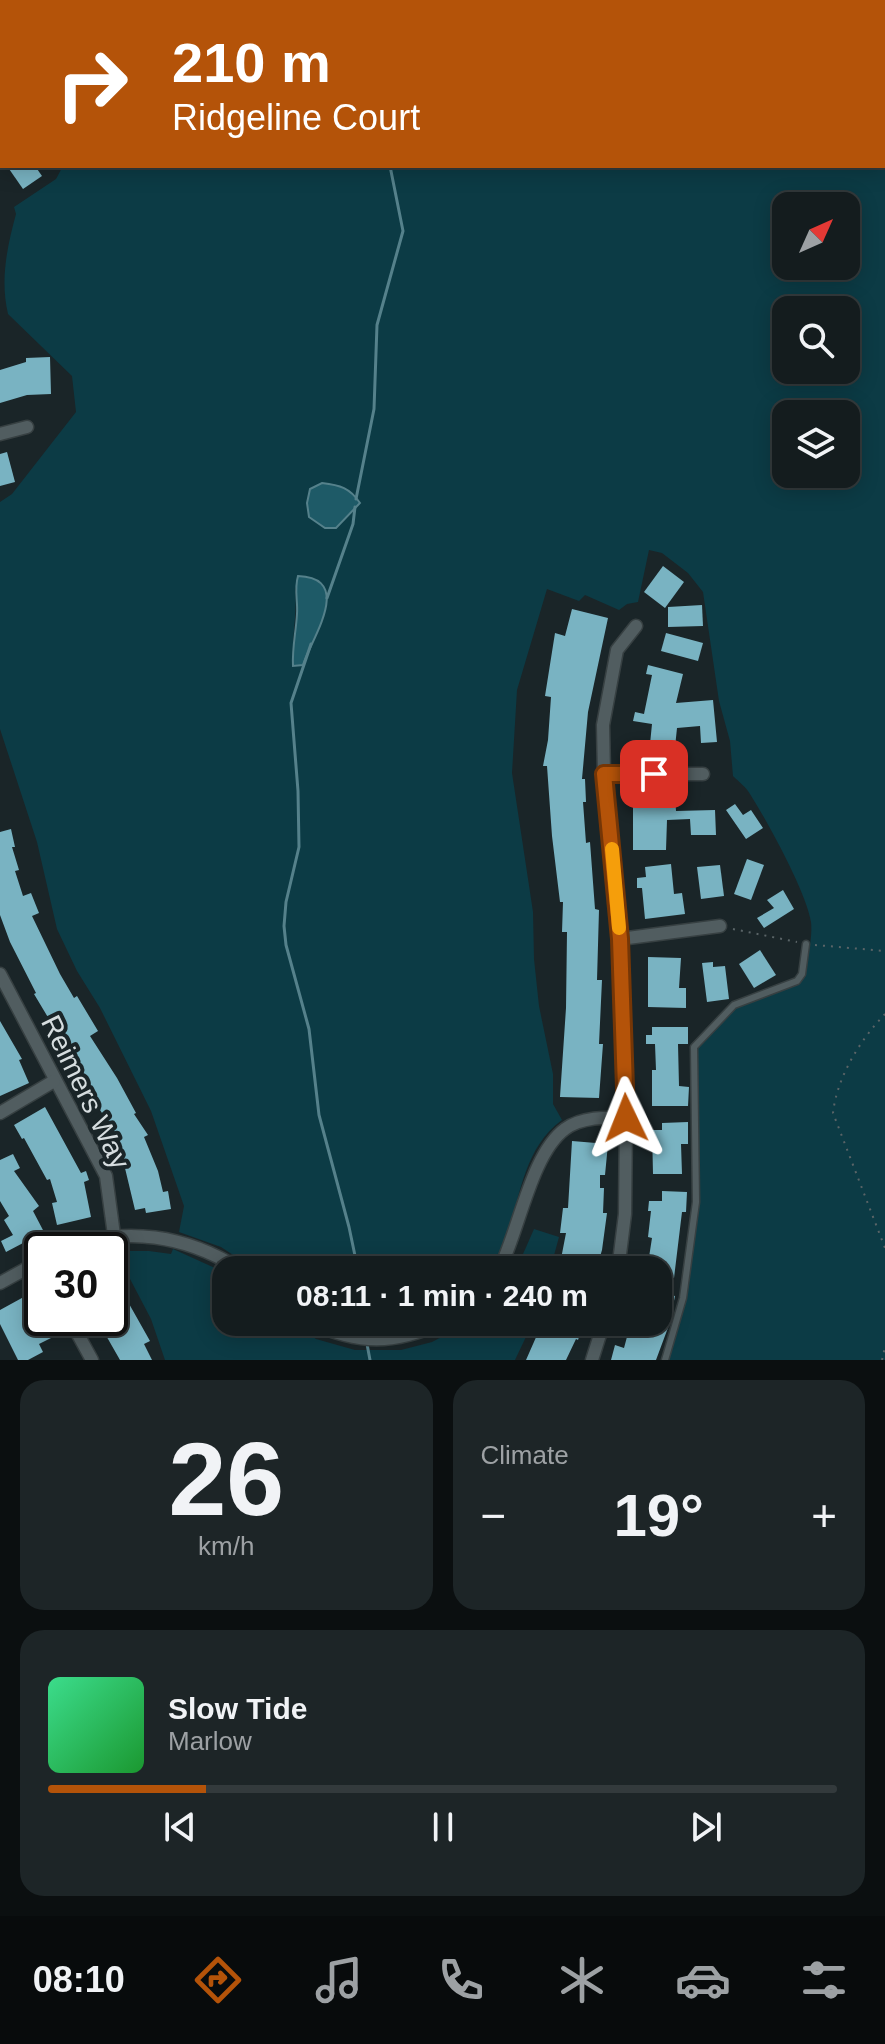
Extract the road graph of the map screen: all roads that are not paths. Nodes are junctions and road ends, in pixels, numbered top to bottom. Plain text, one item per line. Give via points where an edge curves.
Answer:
1 (27, 427) dead end
2 (0, 434) edge
3 (636, 626) dead end
4 (604, 774) junction
5 (703, 774) dead end
6 (720, 926) dead end
7 (620, 939) junction
8 (806, 944) dead end
9 (0, 974) edge
10 (54, 1081) junction
11 (0, 1113) edge
12 (626, 1118) junction
13 (114, 1232) edge
14 (128, 1235) edge
15 (217, 1256) edge
16 (504, 1256) edge
17 (620, 1256) edge
18 (24, 1272) edge
19 (0, 1283) edge
20 (79, 1336) edge
21 (344, 1336) edge
22 (407, 1336) edge
23 (600, 1336) edge
24 (92, 1360) edge
25 (592, 1360) edge
26 (665, 1360) edge

1 - 2 street
3 - 4 street via 617,650 603,725
4 - 5 street
4 - 7 street
6 - 7 street
7 - 12 street
8 - 26 lane via 797,981 734,1005 694,1047 694,1216 683,1298
9 - 10 street, Reimers Way
10 - 11 street
10 - 13 street, Reimers Way via 106,1176
12 - 16 street via 585,1121 567,1127 553,1140 541,1157
12 - 17 street
14 - 15 street via 186,1243
18 - 19 street
20 - 24 street
21 - 22 street via 377,1341
23 - 25 street

